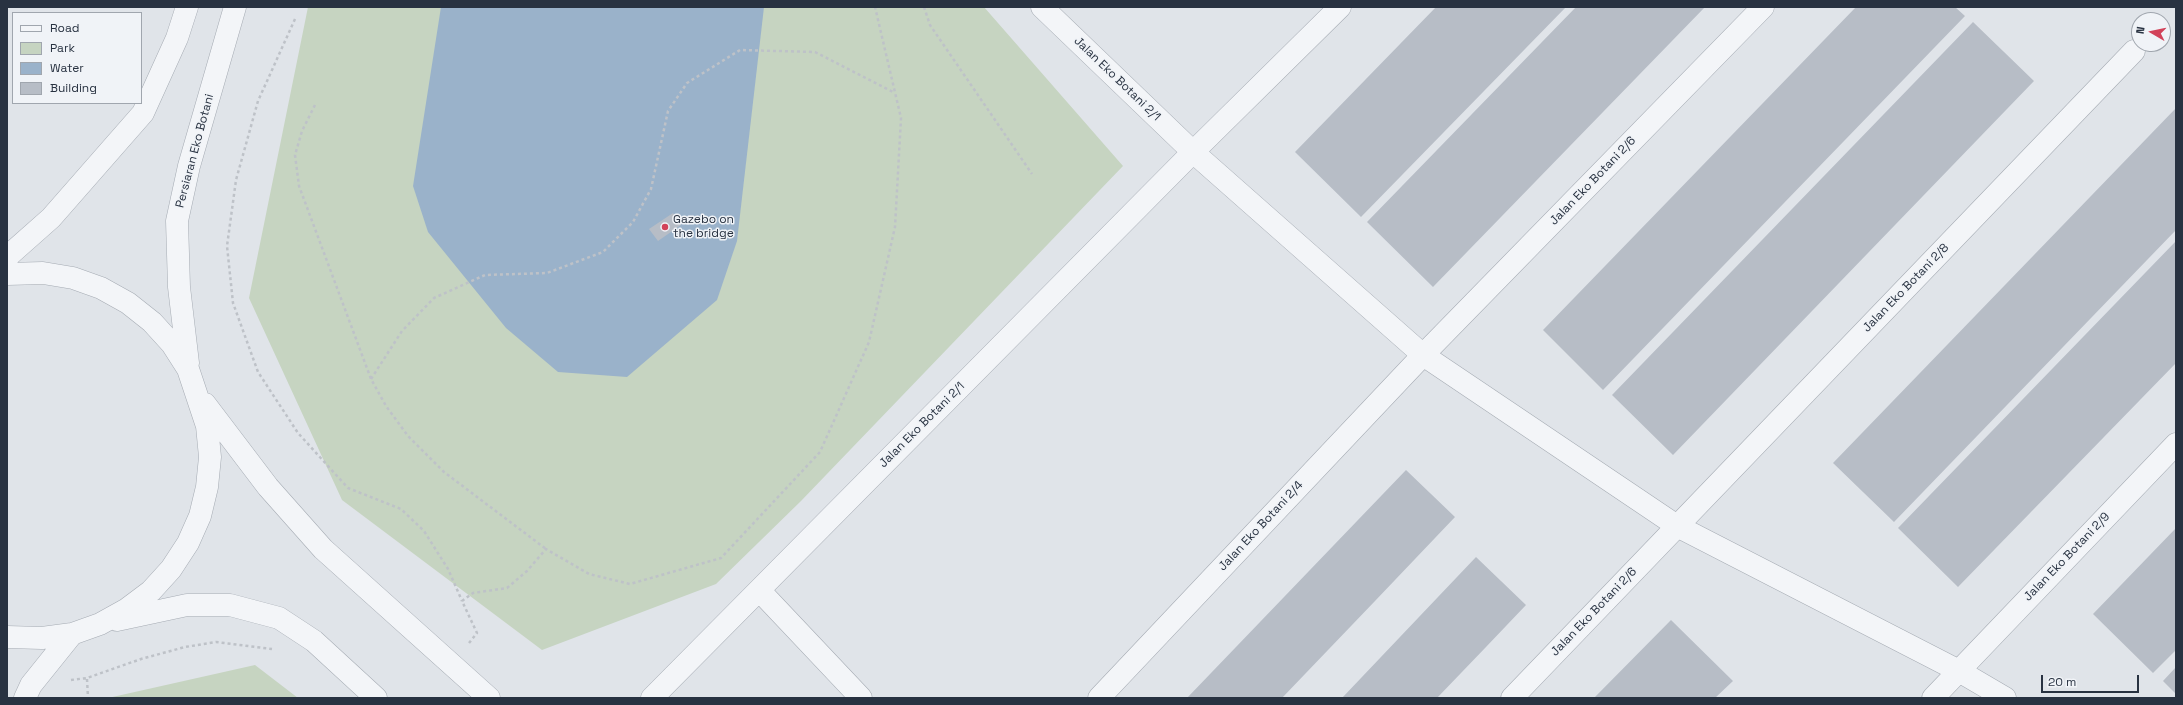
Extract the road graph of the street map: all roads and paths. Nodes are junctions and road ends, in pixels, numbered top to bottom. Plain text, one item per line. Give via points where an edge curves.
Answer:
1 (187, 7) edge
2 (235, 7) edge
3 (874, 7) edge
4 (924, 7) edge
5 (1042, 7) edge
6 (1340, 7) edge
7 (1763, 7) edge
8 (295, 19) dead end
9 (2133, 52) edge
10 (894, 92) junction
11 (315, 105) dead end
12 (1193, 152) junction
13 (1032, 174) dead end
14 (7, 257) edge
15 (7, 274) edge
16 (1423, 355) junction
17 (188, 369) junction
18 (371, 379) junction
19 (199, 395) junction
20 (2176, 444) edge
21 (1677, 526) junction
22 (546, 549) junction
23 (759, 590) junction
24 (462, 601) junction
25 (100, 624) junction
26 (72, 634) junction
27 (7, 638) edge
28 (466, 647) dead end
29 (275, 649) dead end
30 (1959, 671) junction
31 (87, 678) junction
32 (28, 691) edge
33 (88, 698) edge
34 (376, 698) edge
35 (489, 698) edge
36 (652, 698) edge
37 (861, 698) edge
38 (1099, 698) edge
39 (1512, 698) edge
40 (1933, 698) edge
41 (2005, 698) edge

1 - 14 street via 177,38 143,113 51,218
2 - 17 street, Persiaran Eko Botani via 189,166 177,221 179,287
3 - 10 path
4 - 13 path via 930,25
5 - 12 street, Jalan Eko Botani 2/1
6 - 12 street, Jalan Eko Botani 2/1
7 - 16 street, Jalan Eko Botani 2/6
8 - 24 path via 258,101 236,180 227,246 233,303 258,372 298,433 348,488 401,509 424,531 448,568
9 - 21 street, Jalan Eko Botani 2/8
10 - 18 path via 815,52 740,50 686,84 668,111 651,189 633,222 603,252 547,273 485,275 434,298 408,325
10 - 22 path via 901,118 895,227 869,342 820,452 721,558 630,584 589,574
11 - 18 path via 302,131 295,156 299,186
12 - 16 street
12 - 23 street, Jalan Eko Botani 2/1
15 - 17 street via 43,273 73,278 101,288 128,303 152,322 172,344
16 - 21 street
16 - 38 street, Jalan Eko Botani 2/4
17 - 19 street
18 - 22 path via 386,406 408,436 444,472
19 - 25 street via 207,426 210,456 207,487 200,516 188,543 156,586 127,610
19 - 35 street via 268,487 323,549
20 - 30 street, Jalan Eko Botani 2/9
21 - 30 street
21 - 39 street, Jalan Eko Botani 2/6
22 - 24 path via 507,588 473,594
23 - 36 street, Jalan Eko Botani 2/1
23 - 37 street
24 - 28 path via 477,633
25 - 26 street
25 - 34 street via 187,605 230,605 279,618 314,641
26 - 27 street via 42,638
26 - 32 street
29 - 31 path via 216,642 141,659
30 - 40 street
30 - 41 street
31 - 32 path
31 - 33 path

